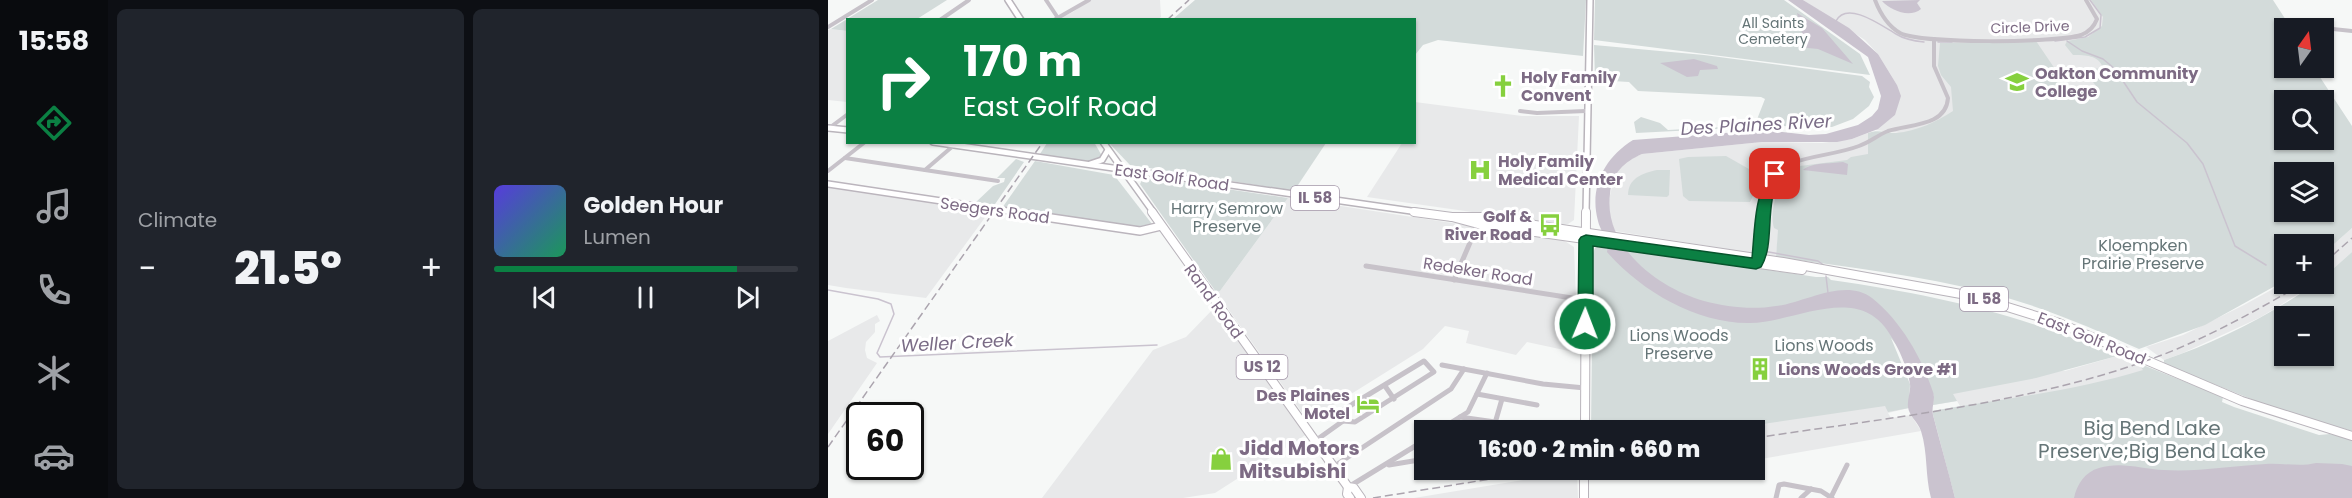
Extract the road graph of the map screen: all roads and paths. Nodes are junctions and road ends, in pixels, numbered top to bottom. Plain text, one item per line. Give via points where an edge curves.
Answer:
1 (872, 0) edge
2 (969, 0) edge
3 (1008, 0) edge
4 (1046, 0) edge
5 (1089, 0) edge
6 (1590, 0) edge
7 (1875, 0) edge
8 (2086, 0) edge
9 (943, 18) edge
10 (1020, 18) edge
11 (1055, 18) edge
12 (1058, 18) edge
13 (828, 27) edge
14 (2334, 29) edge
15 (2352, 31) edge
16 (1928, 39) junction
17 (1934, 39) junction
18 (1934, 50) junction
19 (1520, 111) dead end
20 (1586, 111) junction
21 (846, 115) edge
22 (828, 128) edge
23 (846, 130) edge
24 (862, 144) edge
25 (943, 144) edge
26 (1104, 144) edge
27 (953, 146) junction
28 (1108, 150) junction
29 (844, 158) junction
30 (1087, 165) junction
31 (925, 170) junction
32 (1122, 170) junction
33 (828, 171) edge
34 (1152, 175) junction
35 (998, 181) dead end
36 (828, 184) edge
37 (1136, 190) junction
38 (1452, 217) junction
39 (1478, 224) junction
40 (1161, 226) junction
41 (1586, 237) junction
42 (1756, 260) junction
43 (1366, 266) dead end
44 (1454, 280) junction
45 (1586, 300) junction
46 (1442, 365) dead end
47 (1464, 369) junction
48 (1486, 373) junction
49 (1385, 386) junction
50 (1585, 388) junction
51 (1477, 394) junction
52 (1394, 399) junction
53 (1502, 399) junction
54 (1537, 405) dead end
55 (1460, 417) junction
56 (1455, 420) edge
57 (1481, 420) edge
58 (1496, 420) edge
59 (1585, 420) edge
60 (1343, 421) junction
61 (2352, 436) edge
62 (1315, 441) junction
63 (1414, 447) edge
64 (1414, 461) edge
65 (1387, 465) junction
66 (1847, 465) dead end
67 (1333, 467) junction
68 (1584, 480) edge
69 (1348, 487) junction
70 (1811, 489) junction
71 (1350, 498) edge
72 (1361, 498) edge
73 (1584, 498) edge
74 (1776, 498) edge
75 (1801, 498) edge
76 (1831, 498) edge

1 - 13 street
2 - 9 street
3 - 10 main road
4 - 11 street
5 - 12 street
6 - 20 main road
7 - 16 street via 1893,28 1907,36
8 - 17 street, Circle Drive via 2097,19 2089,31 2073,38
14 - 15 street
16 - 17 street
16 - 18 street
17 - 18 street
18 - 42 street via 1936,73 1948,93 1944,112 1929,122 1890,130 1851,149 1799,161 1775,174 1767,187
19 - 20 street
20 - 41 main road
21 - 22 street
22 - 23 main road
24 - 29 street
25 - 27 main road, East Golf Road / IL 58
26 - 28 main road, Rand Road / US 12
27 - 30 main road, East Golf Road / IL 58
27 - 31 street
28 - 30 main road via 1102,160
28 - 32 main road, Rand Road / US 12
29 - 31 street
29 - 33 street
30 - 32 main road, East Golf Road / IL 58
31 - 35 street
32 - 34 main road, East Golf Road / IL 58
32 - 37 main road, Rand Road / US 12
34 - 37 main road via 1140,180
34 - 38 main road, East Golf Road / IL 58
36 - 40 street, Seegers Road via 1140,231
37 - 40 main road, Rand Road / US 12
38 - 39 main road, East Golf Road / IL 58
38 - 41 main road, East Golf Road / IL 58 via 1482,217
39 - 41 main road, East Golf Road / IL 58
39 - 44 street
40 - 62 main road, Rand Road / US 12
41 - 42 main road, East Golf Road / IL 58 via 1646,249
41 - 42 main road, East Golf Road / IL 58 via 1602,236
41 - 45 main road
42 - 61 main road, East Golf Road / IL 58 via 1940,289 2004,305 2087,334 2242,401
43 - 44 street, Redeker Road
44 - 45 street, Redeker Road
45 - 50 main road
46 - 47 street
47 - 48 street
47 - 67 street via 1451,389
48 - 50 street
48 - 51 street
49 - 52 street
49 - 52 street via 1424,362 1434,372
49 - 60 street via 1338,413
50 - 59 main road
51 - 53 street
51 - 55 street via 1468,412
52 - 60 street via 1354,422
53 - 54 street
53 - 58 street
55 - 56 street
55 - 57 street
60 - 62 street
62 - 67 main road, Rand Road / US 12
63 - 65 street
64 - 65 street
65 - 69 street
66 - 76 street
67 - 69 main road, Rand Road / US 12
68 - 73 main road
69 - 71 main road, Rand Road / US 12
69 - 72 main road, Rand Road / US 12 via 1354,488
70 - 74 street via 1779,485
70 - 75 street
70 - 76 street

